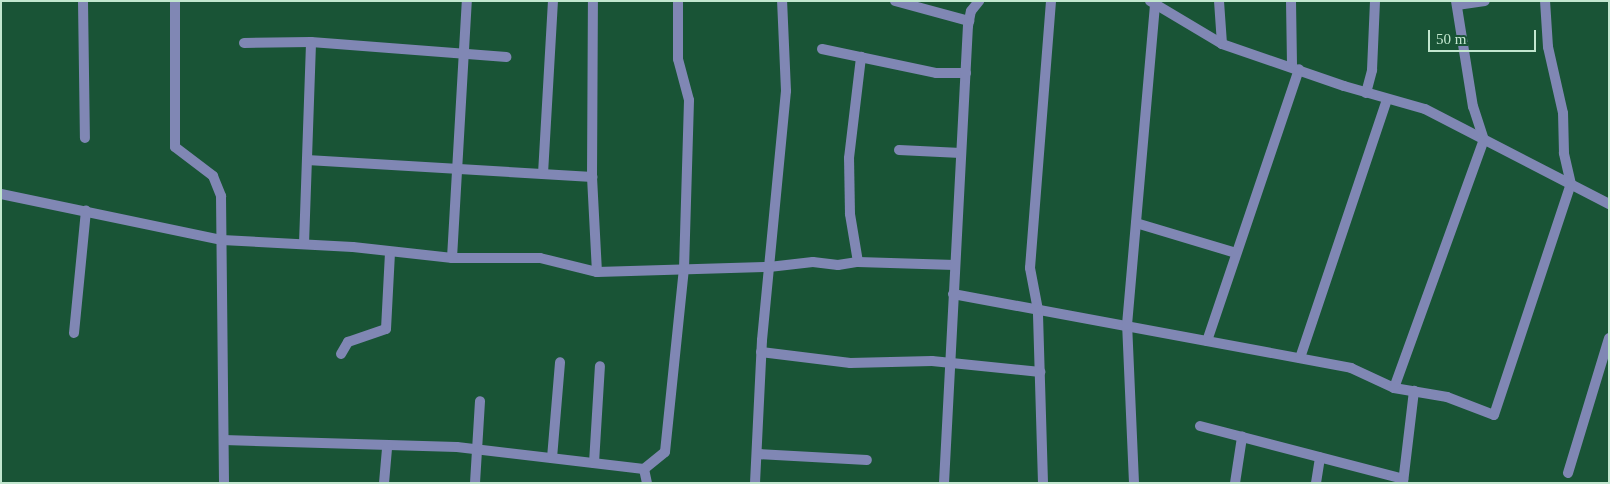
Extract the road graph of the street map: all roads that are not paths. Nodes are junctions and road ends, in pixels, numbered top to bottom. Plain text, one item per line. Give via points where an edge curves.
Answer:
1 (84, 1) edge
2 (175, 1) edge
3 (467, 1) edge
4 (553, 1) edge
5 (593, 1) edge
6 (678, 1) edge
7 (782, 1) edge
8 (895, 1) edge
9 (979, 1) edge
10 (1051, 1) edge
11 (1219, 1) edge
12 (1291, 1) edge
13 (1375, 1) edge
14 (1485, 1) edge
15 (1546, 1) edge
16 (1456, 3) edge
17 (1152, 4) edge
18 (969, 21) junction
19 (311, 42) junction
20 (244, 44) dead end
21 (1222, 44) junction
22 (822, 49) dead end
23 (464, 54) junction
24 (506, 57) dead end
25 (861, 57) junction
26 (1295, 68) junction
27 (966, 74) junction
28 (1366, 93) junction
29 (1387, 99) junction
30 (85, 138) dead end
31 (1484, 140) junction
32 (898, 150) dead end
33 (961, 153) junction
34 (307, 160) junction
35 (458, 169) junction
36 (543, 174) junction
37 (592, 177) junction
38 (1571, 184) junction
39 (1, 194) edge
40 (1609, 204) edge
41 (86, 211) junction
42 (1136, 223) junction
43 (222, 240) junction
44 (304, 244) junction
45 (390, 252) junction
46 (1236, 253) junction
47 (452, 258) junction
48 (858, 262) junction
49 (955, 265) junction
50 (769, 266) junction
51 (684, 269) junction
52 (597, 272) junction
53 (953, 294) junction
54 (1038, 310) junction
55 (1127, 325) junction
56 (74, 333) dead end
57 (1609, 338) edge
58 (1207, 341) junction
59 (761, 352) junction
60 (341, 354) dead end
61 (1300, 358) junction
62 (560, 362) dead end
63 (949, 362) junction
64 (600, 366) dead end
65 (1040, 372) junction
66 (1394, 388) junction
67 (1414, 391) junction
68 (480, 401) dead end
69 (1200, 426) dead end
70 (1242, 437) junction
71 (224, 440) junction
72 (387, 445) junction
73 (478, 450) junction
74 (757, 454) junction
75 (1320, 457) junction
76 (552, 458) junction
77 (868, 460) dead end
78 (594, 463) junction
79 (644, 469) junction
80 (1568, 473) dead end
81 (1403, 481) edge
82 (224, 483) edge
83 (384, 483) edge
84 (475, 483) edge
85 (647, 483) edge
86 (755, 483) edge
87 (944, 483) edge
88 (1043, 483) edge
89 (1134, 483) edge
90 (1235, 483) edge
91 (1316, 483) edge

1 - 30 street
2 - 43 street via 175,147 213,176 222,196
3 - 23 street
4 - 36 street
5 - 37 street
6 - 51 street via 678,59 689,100
7 - 50 street via 786,91
8 - 18 street
9 - 18 street via 971,11
10 - 54 street via 1030,268
11 - 21 street
12 - 26 street
13 - 28 street via 1372,70
14 - 16 street
15 - 38 street via 1548,47 1563,113 1564,153
16 - 31 street via 1474,107
17 - 21 street
17 - 42 street
18 - 27 street
19 - 20 street
19 - 23 street
19 - 34 street
21 - 26 street
22 - 25 street
23 - 24 street
23 - 35 street
25 - 27 street via 936,73
25 - 48 street via 850,158 850,214
26 - 28 street
26 - 46 street
27 - 33 street
28 - 29 street
29 - 31 street via 1425,109
29 - 61 street
31 - 38 street
31 - 66 street
32 - 33 street
33 - 49 street
34 - 35 street
34 - 44 street
35 - 36 street
35 - 47 street
36 - 37 street
37 - 52 street
38 - 40 street
38 - 67 street via 1494,415 1447,397
39 - 41 street
41 - 43 street
41 - 56 street
42 - 46 street
42 - 55 street
43 - 44 street
43 - 71 street
44 - 45 street
45 - 47 street
45 - 60 street via 386,329 348,342
46 - 58 street
47 - 52 street via 540,258
48 - 49 street
48 - 50 street
49 - 53 street
50 - 51 street
50 - 59 street
51 - 52 street
51 - 79 street via 665,452
53 - 54 street
53 - 63 street
54 - 55 street
54 - 65 street
55 - 58 street
55 - 89 street
57 - 80 street
58 - 61 street
59 - 63 street via 850,364 893,360
59 - 74 street
61 - 66 street via 1351,368
62 - 76 street
63 - 65 street
63 - 87 street
64 - 78 street
65 - 88 street
66 - 67 street
67 - 81 street
68 - 73 street
69 - 70 street
70 - 75 street
70 - 90 street
71 - 72 street
71 - 82 street
72 - 73 street
72 - 83 street
73 - 76 street
73 - 84 street
74 - 77 street
74 - 86 street
75 - 81 street
75 - 91 street
76 - 78 street
78 - 79 street
79 - 85 street

